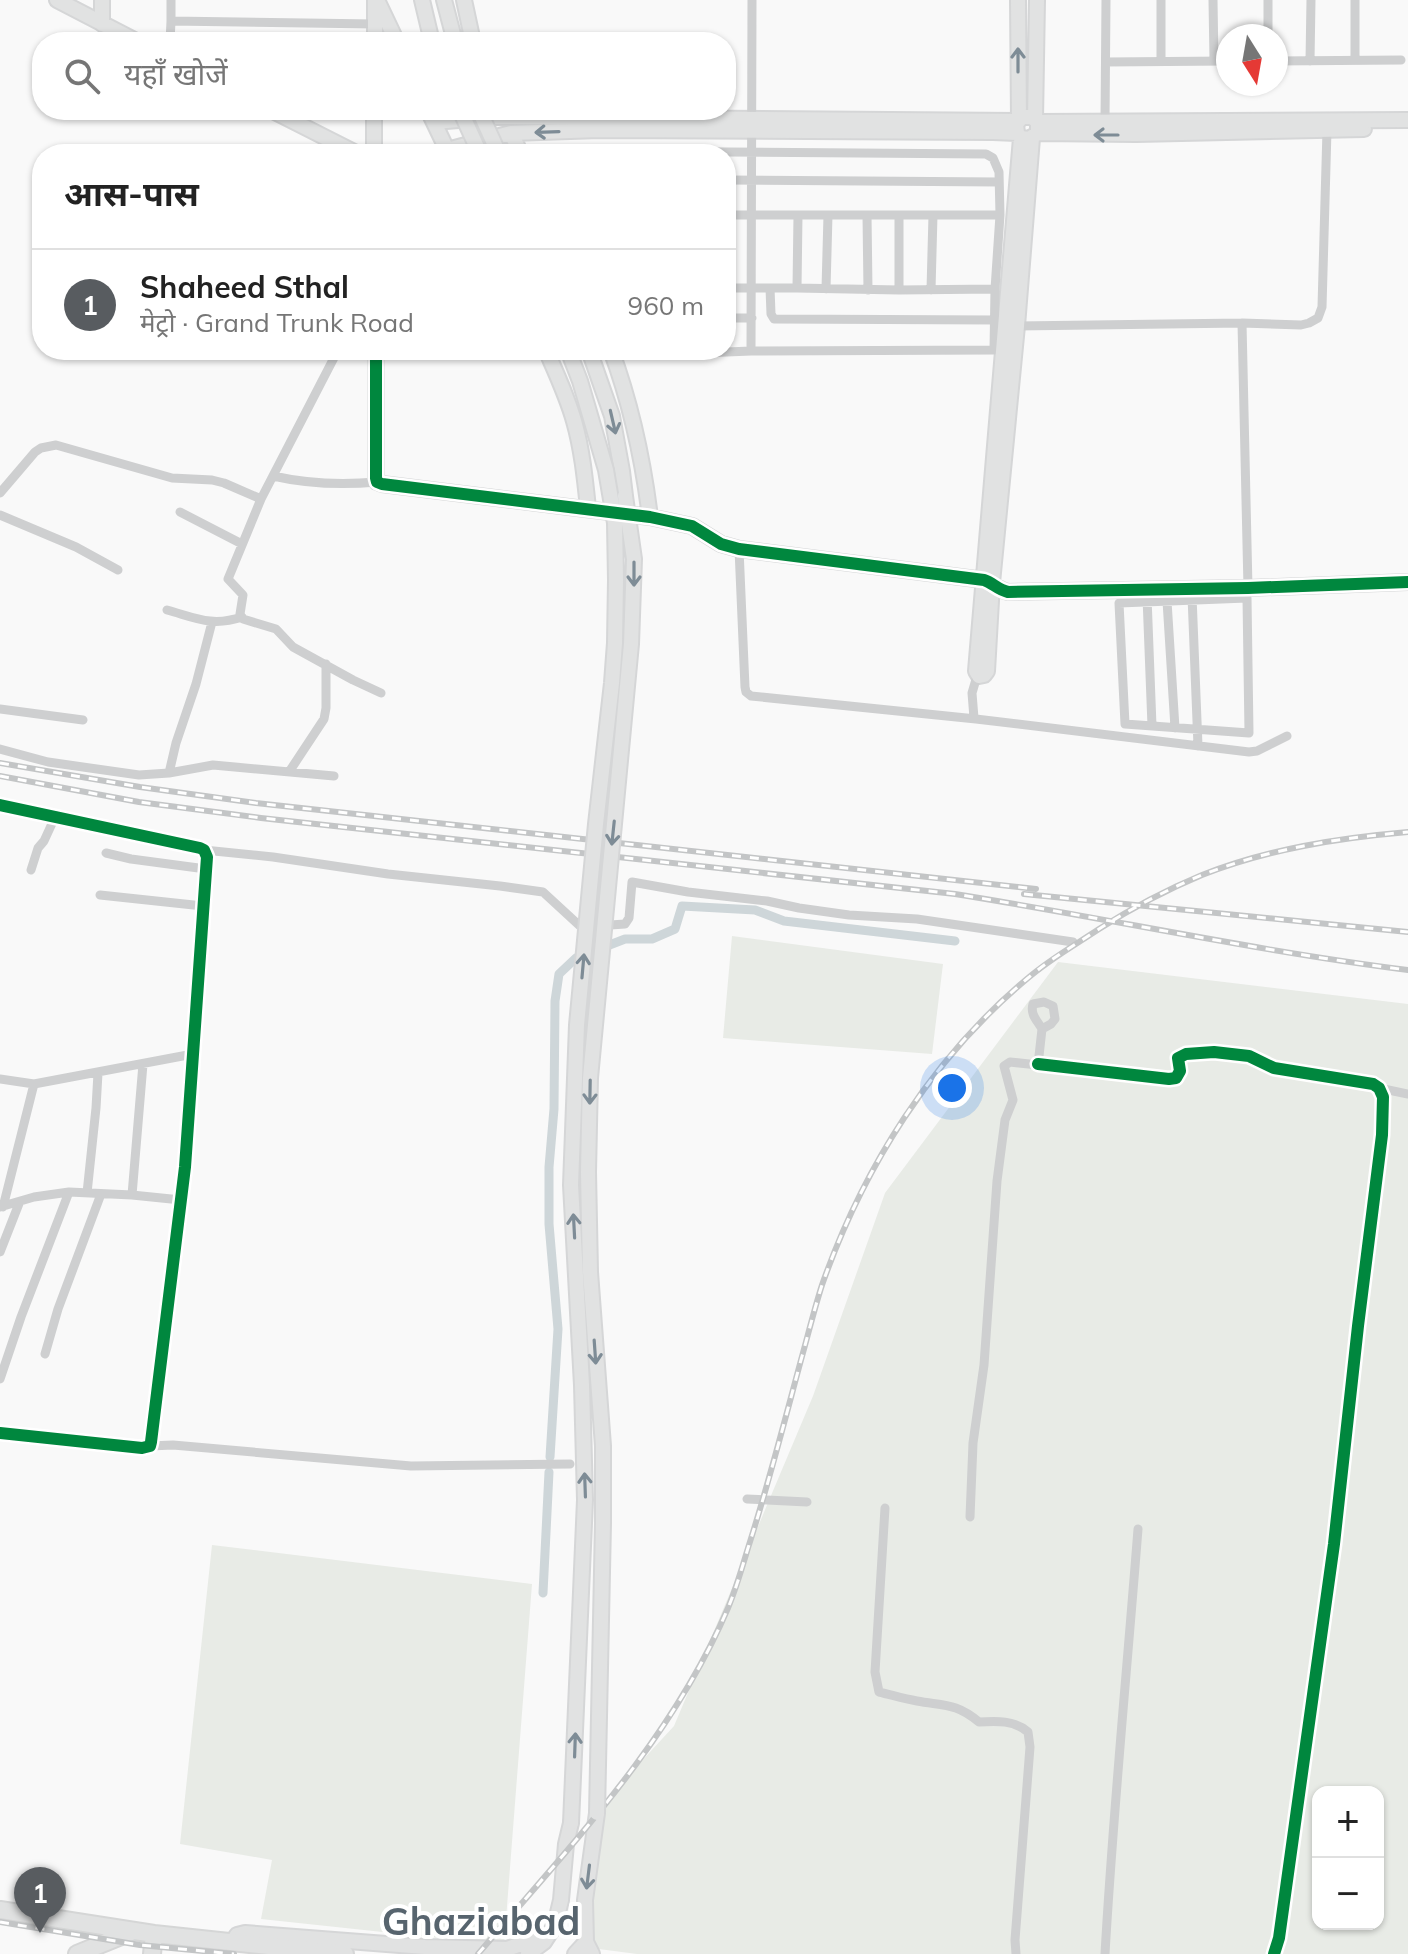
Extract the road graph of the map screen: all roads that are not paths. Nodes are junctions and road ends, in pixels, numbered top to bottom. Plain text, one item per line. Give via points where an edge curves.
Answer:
1 (57, 0) edge
2 (94, 0) edge
3 (102, 0) edge
4 (171, 0) edge
5 (376, 0) edge
6 (422, 0) edge
7 (444, 0) edge
8 (464, 0) edge
9 (752, 0) edge
10 (1018, 0) edge
11 (1037, 0) edge
12 (1106, 0) edge
13 (1161, 0) edge
14 (1213, 0) edge
15 (1268, 0) edge
16 (1311, 0) edge
17 (1355, 0) edge
18 (171, 21) junction
19 (98, 22) junction
20 (375, 24) junction
21 (1268, 24) edge
22 (118, 32) edge
23 (170, 32) edge
24 (375, 32) edge
25 (392, 32) edge
26 (430, 32) edge
27 (452, 32) edge
28 (471, 32) edge
29 (1355, 60) junction
30 (1401, 60) dead end
31 (1161, 61) junction
32 (1214, 61) joint
33 (1288, 61) edge
34 (1310, 61) junction
35 (1106, 62) junction
36 (291, 120) edge
37 (374, 120) edge
38 (433, 120) edge
39 (465, 120) edge
40 (484, 120) edge
41 (652, 120) edge
42 (1408, 120) edge
43 (1105, 121) junction
44 (753, 124) junction
45 (1027, 128) junction
46 (1327, 130) junction
47 (1408, 130) edge
48 (511, 133) junction
49 (338, 144) edge
50 (374, 144) edge
51 (444, 144) edge
52 (475, 144) edge
53 (475, 144) edge
54 (494, 144) edge
55 (516, 144) edge
56 (736, 152) edge
57 (753, 152) junction
58 (736, 180) edge
59 (752, 180) junction
60 (999, 182) junction
61 (736, 215) edge
62 (752, 215) junction
63 (798, 215) junction
64 (828, 215) junction
65 (867, 215) junction
66 (899, 215) junction
67 (933, 215) junction
68 (1000, 215) junction
69 (736, 288) edge
70 (752, 288) junction
71 (770, 288) junction
72 (797, 288) junction
73 (826, 289) junction
74 (995, 289) junction
75 (868, 290) junction
76 (899, 290) junction
77 (931, 290) junction
78 (736, 318) edge
79 (752, 318) junction
80 (995, 320) junction
81 (1242, 323) junction
82 (1017, 326) junction
83 (751, 351) junction
84 (736, 352) edge
85 (330, 360) edge
86 (376, 360) edge
87 (550, 360) edge
88 (572, 360) edge
89 (592, 360) edge
90 (614, 360) edge
91 (273, 476) junction
92 (377, 482) junction
93 (0, 493) edge
94 (261, 499) junction
95 (588, 508) junction
96 (180, 512) dead end
97 (650, 517) junction
98 (1, 518) edge
99 (242, 544) junction
100 (739, 549) junction
101 (118, 570) dead end
102 (988, 582) junction
103 (1408, 582) edge
104 (1248, 588) junction
105 (1192, 594) junction
106 (1146, 596) junction
107 (1167, 601) junction
108 (167, 610) dead end
109 (242, 617) junction
110 (212, 622) junction
111 (326, 664) junction
112 (977, 676) joint
113 (381, 693) dead end
114 (0, 709) edge
115 (974, 718) junction
116 (83, 720) dead end
117 (1154, 726) junction
118 (1175, 728) junction
119 (1198, 730) junction
120 (1287, 736) dead end
121 (1152, 740) junction
122 (1198, 746) junction
123 (0, 749) edge
124 (289, 772) junction
125 (169, 773) junction
126 (334, 776) dead end
127 (0, 805) edge
128 (55, 817) junction
129 (204, 850) junction
130 (106, 853) dead end
131 (206, 869) junction
132 (31, 870) dead end
133 (100, 895) dead end
134 (203, 906) junction
135 (1073, 942) dead end
136 (1042, 1029) dead end
137 (193, 1054) junction
138 (143, 1064) junction
139 (1038, 1064) junction
140 (98, 1073) junction
141 (0, 1079) edge
142 (34, 1084) junction
143 (1379, 1088) junction
144 (1408, 1094) edge
145 (69, 1192) junction
146 (87, 1193) junction
147 (101, 1194) junction
148 (132, 1195) junction
149 (181, 1200) junction
150 (20, 1201) junction
151 (1, 1207) edge
152 (0, 1252) edge
153 (45, 1354) dead end
154 (0, 1379) edge
155 (0, 1433) edge
156 (150, 1446) junction
157 (570, 1464) dead end
158 (747, 1499) dead end
159 (807, 1502) dead end
160 (885, 1508) dead end
161 (970, 1517) dead end
162 (1138, 1529) dead end
163 (0, 1910) edge
164 (134, 1931) junction
165 (154, 1934) junction
166 (549, 1934) junction
167 (237, 1943) junction
168 (589, 1948) edge
169 (77, 1954) edge
170 (152, 1954) edge
171 (345, 1954) edge
172 (528, 1954) edge
173 (575, 1954) edge
174 (1016, 1954) edge
175 (1105, 1954) edge
176 (1274, 1954) edge

1 - 19 street
2 - 19 street
3 - 19 street
4 - 18 street
5 - 20 street
5 - 25 street
6 - 26 street
7 - 27 street
8 - 28 street
9 - 44 street
45 -> 10 street
11 - 45 street
12 - 35 street
13 - 31 street
14 - 32 street
15 - 21 street
16 - 34 street
17 - 29 street
18 - 20 street
18 - 23 street
19 - 22 street
20 - 24 street
29 - 30 street
29 - 34 street
31 - 32 street
31 - 35 street
33 - 34 street
35 - 43 street
36 - 49 street
37 - 50 street
38 - 51 street
39 - 52 street, bridge
40 - 54 street, bridge
41 - 44 street
42 - 43 street
43 - 45 street
44 - 45 street
44 -> 48 street
44 - 57 street
46 -> 45 street via 1124,135
45 - 82 street
45 - 102 street via 997,406
46 - 47 street
46 - 81 street via 1321,313 1301,325
48 - 53 street
48 - 55 street
56 - 57 street
57 - 59 street
57 - 60 street via 986,154 993,158
58 - 59 street
59 - 60 street
59 - 62 street
60 - 68 street
61 - 62 street
62 - 63 street
62 - 70 street
63 - 64 street
63 - 72 street
64 - 65 street
64 - 73 street
65 - 66 street
65 - 75 street
66 - 67 street
66 - 76 street
67 - 68 street
67 - 77 street
68 - 74 street
69 - 70 street
70 - 71 street
70 - 79 street
71 - 72 street
71 - 80 street via 774,319
72 - 73 street
73 - 75 street
74 - 77 street
74 - 80 street
75 - 76 street
76 - 77 street
78 - 79 street
79 - 83 street
80 - 83 street via 994,350
81 - 82 street
81 - 104 street
82 - 102 street
83 - 84 street
85 - 91 street
86 - 92 street
87 - 95 street via 574,421
166 -> 88 street, bridge via 561,1900 571,1823 585,1500 571,1185 576,1054 612,683 616,580 615,523 606,470
89 -> 168 street, bridge via 612,416 634,559 631,644 590,1078 590,1272 603,1462 597,1813 585,1900
90 - 97 street via 634,421
91 - 92 street via 328,484
91 - 94 street
92 - 95 street
93 - 94 street via 35,452 56,445 172,478 224,483
94 - 99 street
95 - 97 street
96 - 99 street
97 - 100 street via 692,526
98 - 101 street
99 - 109 street via 228,578 243,595
100 - 102 street
100 - 115 street via 749,695
102 - 106 street via 1017,593
102 - 112 street via 987,671
103 - 104 street
104 - 105 street
105 - 106 street
105 - 107 street
105 - 119 street
105 - 119 street via 1247,598 1249,733
106 - 107 street
106 - 117 street
106 - 117 street via 1119,603 1125,724
107 - 118 street
108 - 110 street
109 - 110 street
109 - 111 street via 276,629 293,647
110 - 125 street
111 - 113 street
111 - 124 street via 324,719
112 - 115 street
114 - 116 street
115 - 121 street
117 - 118 street
117 - 121 street
118 - 119 street
119 - 122 street
120 - 122 street via 1253,752
121 - 122 street
123 - 125 street via 87,769
124 - 125 street via 213,765
124 - 126 street
127 - 128 street
128 - 129 street
128 - 132 street
129 - 131 street
129 - 135 street via 543,892 581,927 625,924 632,882
130 - 131 street
131 - 134 street
133 - 134 street
134 - 137 street
136 - 139 street
137 - 138 street
137 - 149 street
138 - 140 street
138 - 148 street
139 - 143 street via 1169,1079 1180,1071 1178,1058 1214,1052
139 - 161 street via 1004,1066 1013,1100 997,1181
140 - 142 street
140 - 146 street
141 - 142 street
142 - 151 street
143 - 144 street
143 - 176 street via 1382,1135 1334,1544
145 - 146 street
145 - 150 street
145 - 154 street
146 - 147 street
147 - 148 street
147 - 153 street
148 - 149 street
149 - 156 street
150 - 151 street
150 - 152 street
155 - 156 street
156 - 157 street via 411,1466
158 - 159 street
160 - 174 street via 875,1672 879,1692 949,1705 979,1722 1000,1721 1028,1732
162 - 175 street
163 - 164 highway
164 - 165 highway
164 - 169 highway
165 - 167 highway
165 - 170 highway
166 - 167 street via 507,1949 245,1933 237,1935
166 - 172 street
167 - 171 highway
168 - 173 street

